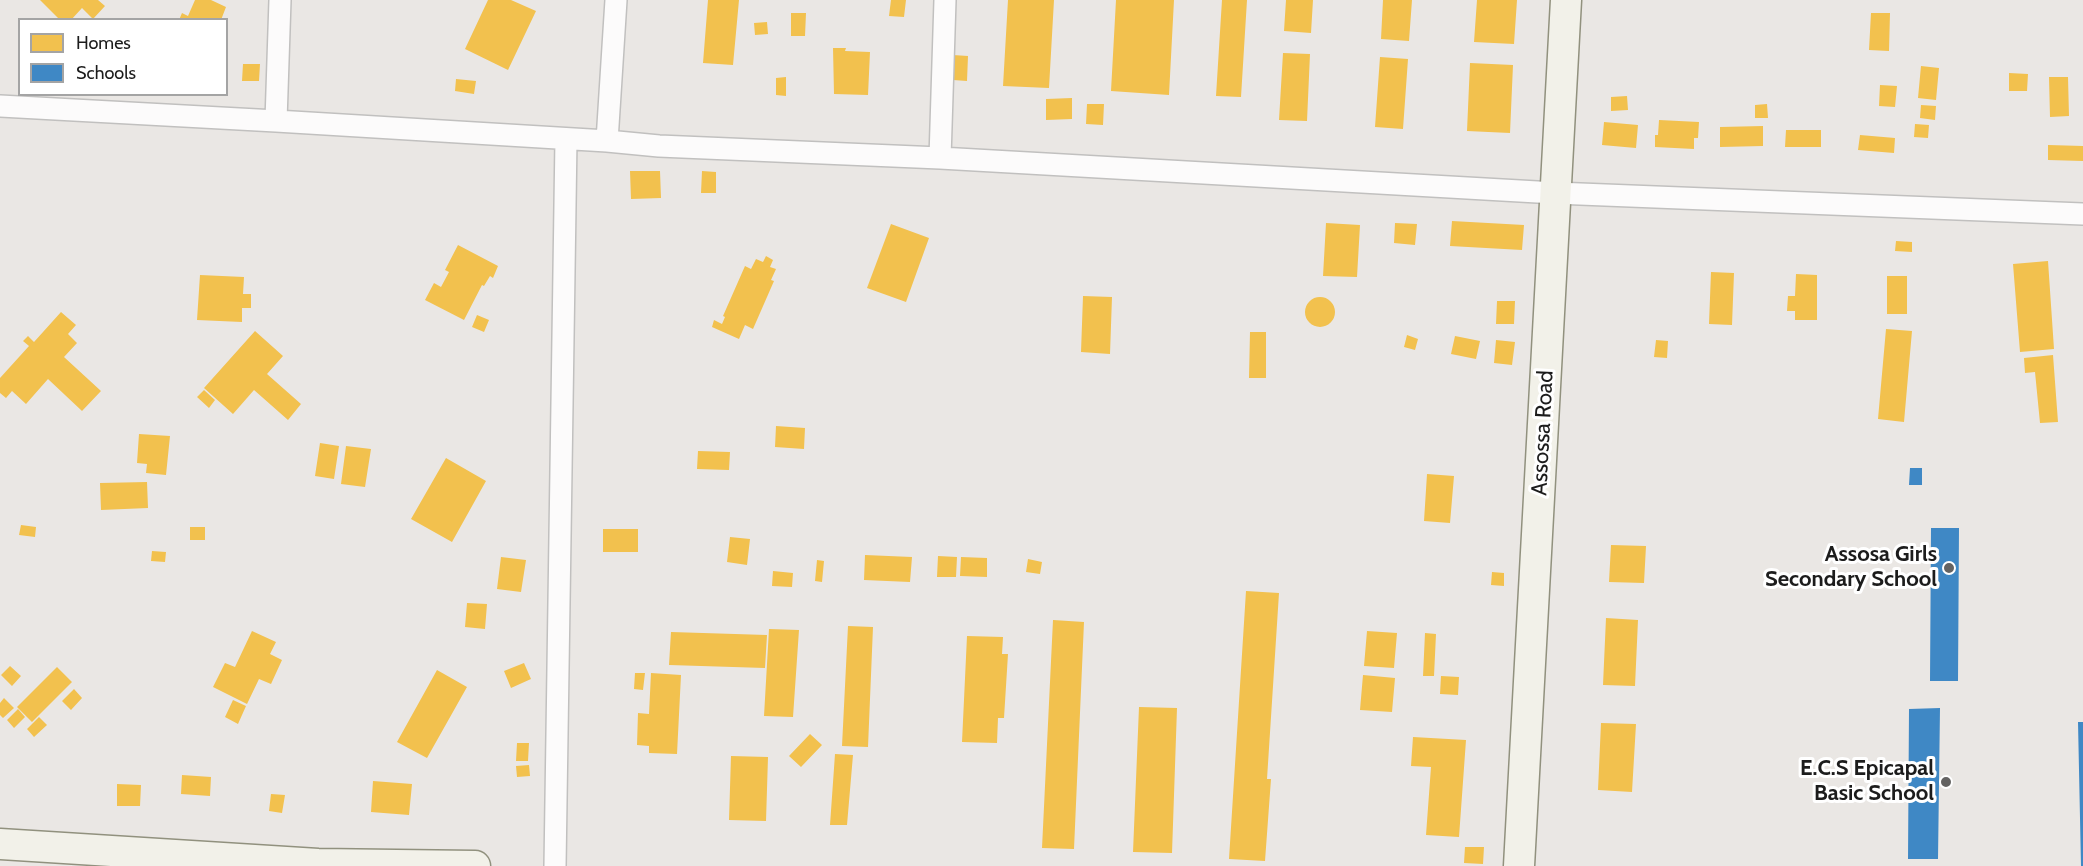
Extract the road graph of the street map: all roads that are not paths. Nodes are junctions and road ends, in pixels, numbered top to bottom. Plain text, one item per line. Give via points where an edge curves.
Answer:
1 (280, 0) edge
2 (616, 0) edge
3 (945, 0) edge
4 (1566, 0) edge
5 (0, 106) edge
6 (276, 121) junction
7 (566, 139) junction
8 (607, 141) junction
9 (940, 158) junction
10 (1556, 193) junction
11 (2083, 214) edge
12 (0, 844) edge
13 (475, 866) edge
14 (555, 866) edge
15 (1519, 866) edge

1 - 6 street
2 - 8 street
3 - 9 street
4 - 10 street, Assossa Road
5 - 6 street
6 - 7 street
7 - 8 street
7 - 14 street
8 - 9 street
9 - 10 street
10 - 11 street
10 - 15 street, Assossa Road
12 - 13 street via 318,864

